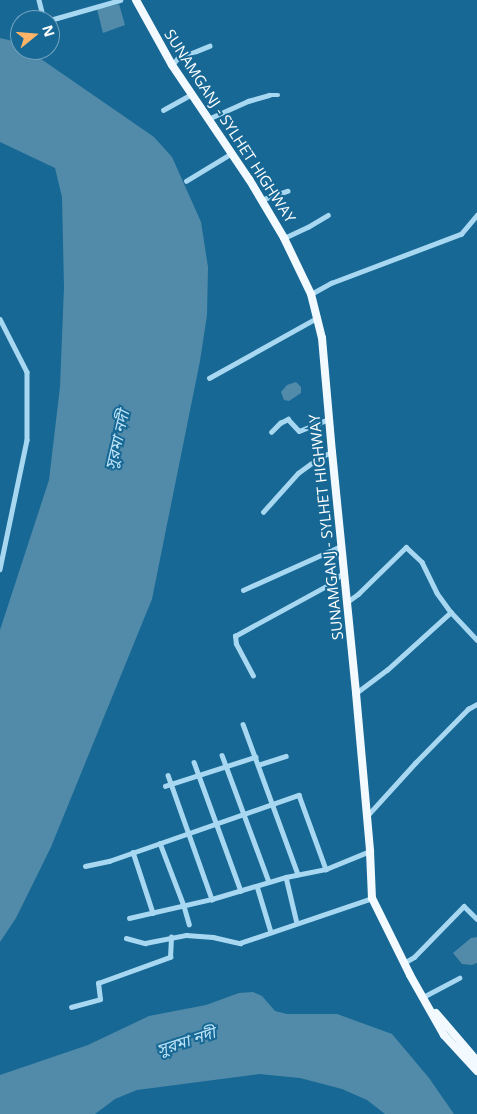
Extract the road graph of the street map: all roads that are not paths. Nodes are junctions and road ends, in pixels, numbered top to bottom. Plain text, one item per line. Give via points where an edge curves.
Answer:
1 (120, 0) edge
2 (136, 0) edge
3 (60, 17) edge
4 (209, 46) dead end
5 (172, 65) junction
6 (192, 94) junction
7 (278, 95) dead end
8 (163, 110) dead end
9 (208, 119) junction
10 (232, 153) junction
11 (186, 181) dead end
12 (287, 190) dead end
13 (261, 200) junction
14 (328, 215) dead end
15 (477, 215) edge
16 (284, 238) junction
17 (311, 294) junction
18 (318, 318) junction
19 (0, 319) edge
20 (209, 378) dead end
21 (329, 420) junction
22 (271, 432) dead end
23 (332, 452) junction
24 (263, 512) dead end
25 (341, 546) junction
26 (0, 569) edge
27 (344, 572) junction
28 (243, 590) dead end
29 (347, 602) junction
30 (451, 612) junction
31 (477, 640) edge
32 (253, 676) dead end
33 (356, 693) junction
34 (477, 704) edge
35 (243, 724) dead end
36 (222, 755) dead end
37 (286, 756) dead end
38 (255, 757) junction
39 (194, 762) dead end
40 (258, 765) junction
41 (227, 766) junction
42 (168, 775) dead end
43 (198, 775) junction
44 (168, 785) junction
45 (273, 806) junction
46 (244, 815) junction
47 (366, 817) junction
48 (217, 825) junction
49 (188, 834) junction
50 (160, 843) junction
51 (133, 852) junction
52 (370, 852) junction
53 (85, 866) dead end
54 (326, 868) junction
55 (298, 874) junction
56 (286, 877) junction
57 (269, 882) junction
58 (257, 886) junction
59 (241, 891) junction
60 (372, 898) junction
61 (212, 899) junction
62 (184, 906) junction
63 (153, 913) junction
64 (129, 918) dead end
65 (477, 919) edge
66 (297, 923) junction
67 (189, 924) dead end
68 (271, 932) junction
69 (126, 938) dead end
70 (171, 938) junction
71 (404, 962) junction
72 (459, 978) dead end
73 (425, 1001) junction
74 (71, 1007) dead end
75 (476, 1067) edge

1 - 3 street
2 - 5 main road, SUNAMGANJ - SYLHET HIGHWAY
4 - 5 street via 177,59
5 - 6 main road, SUNAMGANJ - SYLHET HIGHWAY
6 - 8 street
6 - 9 main road, SUNAMGANJ - SYLHET HIGHWAY
7 - 9 street via 268,94
9 - 10 main road, SUNAMGANJ - SYLHET HIGHWAY
10 - 11 street
10 - 13 main road, SUNAMGANJ - SYLHET HIGHWAY
12 - 13 street
13 - 16 main road, SUNAMGANJ - SYLHET HIGHWAY
14 - 16 street
15 - 17 street via 461,234 331,283
16 - 17 main road, SUNAMGANJ - SYLHET HIGHWAY
17 - 18 main road, SUNAMGANJ - SYLHET HIGHWAY
18 - 20 street
18 - 21 main road, SUNAMGANJ - SYLHET HIGHWAY
19 - 26 street via 27,372 27,440
21 - 22 street via 299,431 288,419
21 - 23 main road, SUNAMGANJ - SYLHET HIGHWAY
23 - 24 street via 298,474
23 - 25 main road, SUNAMGANJ - SYLHET HIGHWAY
25 - 27 main road, SUNAMGANJ - SYLHET HIGHWAY
25 - 28 street
27 - 29 main road, SUNAMGANJ - SYLHET HIGHWAY
27 - 32 street via 328,585 236,636 236,644
29 - 30 street via 406,547 422,562 437,593
29 - 33 main road, SUNAMGANJ - SYLHET HIGHWAY
30 - 31 street
30 - 33 street via 387,670
33 - 47 main road, SUNAMGANJ - SYLHET HIGHWAY
34 - 47 street via 468,709
35 - 38 street
36 - 41 street
37 - 40 street
38 - 40 street
38 - 41 street
39 - 43 street
40 - 45 street
41 - 43 street
41 - 46 street
42 - 44 street
43 - 44 street
43 - 48 street
44 - 49 street
45 - 46 street
45 - 54 street via 299,795
45 - 55 street
46 - 48 street
46 - 57 street
47 - 52 main road, SUNAMGANJ - SYLHET HIGHWAY
48 - 49 street
48 - 59 street
49 - 50 street
49 - 61 street
50 - 51 street
50 - 62 street
51 - 53 street
51 - 63 street
52 - 54 street
52 - 60 main road, SUNAMGANJ - SYLHET HIGHWAY
54 - 55 street
55 - 56 street
56 - 57 street
56 - 66 street
57 - 58 street
58 - 59 street
58 - 68 street
59 - 61 street
60 - 66 street
60 - 71 main road, SUNAMGANJ - SYLHET HIGHWAY
61 - 62 street
62 - 63 street
62 - 67 street
63 - 64 street
65 - 71 street via 464,906
66 - 68 street
68 - 70 street via 240,943 186,935
69 - 70 street via 144,943
70 - 74 street via 170,957 98,983 100,998
71 - 73 main road, SUNAMGANJ - SYLHET HIGHWAY
72 - 73 street
73 - 75 main road, SUNAMGANJ - SYLHET HIGHWAY

